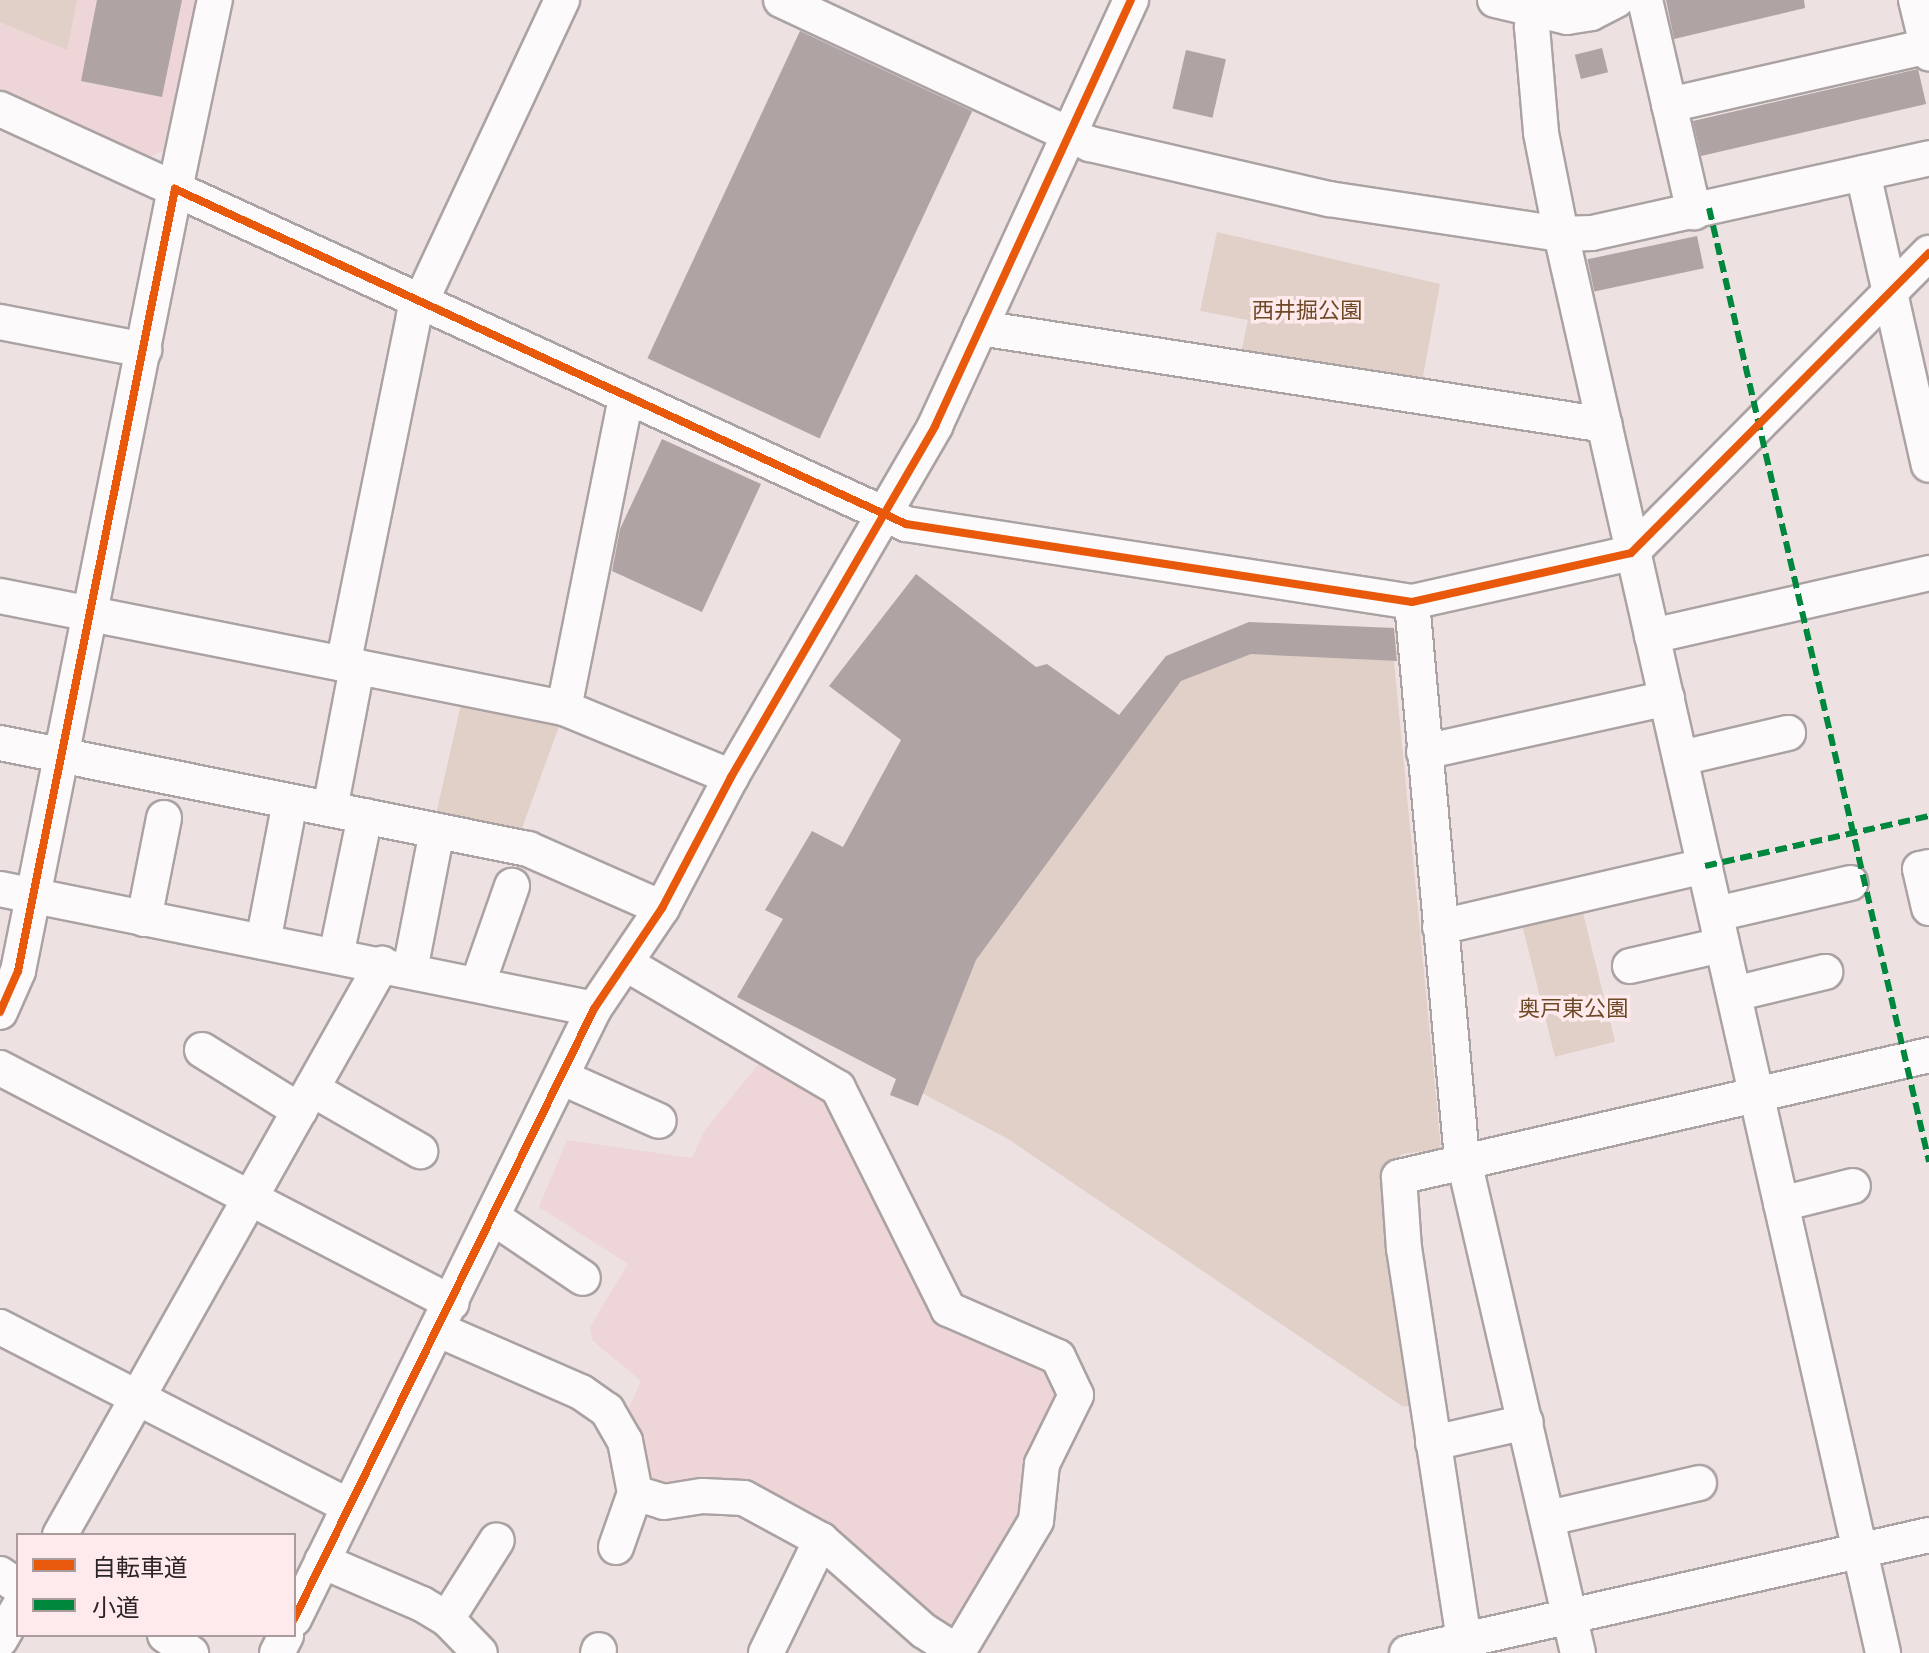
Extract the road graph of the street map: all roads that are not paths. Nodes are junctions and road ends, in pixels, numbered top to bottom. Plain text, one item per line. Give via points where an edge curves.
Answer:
1 (215, 0) edge
2 (562, 0) edge
3 (781, 0) edge
4 (1131, 0) edge
5 (1495, 0) edge
6 (1617, 0) edge
7 (1645, 0) edge
8 (1916, 0) edge
9 (1537, 6) edge
10 (1928, 48) edge
11 (1669, 105) junction
12 (0, 109) edge
13 (1068, 135) junction
14 (1929, 158) edge
15 (1863, 173) junction
16 (175, 189) junction
17 (1694, 212) junction
18 (1561, 234) junction
19 (1929, 253) edge
20 (1890, 296) junction
21 (420, 299) junction
22 (0, 322) edge
23 (980, 328) junction
24 (144, 350) junction
25 (626, 398) junction
26 (1605, 425) junction
27 (1929, 465) edge
28 (886, 516) junction
29 (1631, 553) junction
30 (1929, 573) edge
31 (0, 596) edge
32 (1412, 602) junction
33 (89, 614) junction
34 (1652, 636) junction
35 (350, 666) junction
36 (1667, 698) junction
37 (564, 708) junction
38 (1788, 733) dead end
39 (0, 743) edge
40 (1424, 752) junction
41 (61, 756) junction
42 (1681, 758) junction
43 (731, 777) junction
44 (290, 802) junction
45 (330, 809) junction
46 (365, 816) junction
47 (164, 818) dead end
48 (437, 831) junction
49 (1705, 866) junction
50 (1929, 867) edge
51 (1850, 883) dead end
52 (512, 886) dead end
53 (16, 893) edge
54 (662, 908) junction
55 (1929, 908) edge
56 (144, 919) junction
57 (1440, 927) junction
58 (1719, 930) junction
59 (263, 942) junction
60 (336, 956) junction
61 (625, 963) junction
62 (1630, 966) dead end
63 (396, 967) junction
64 (1825, 972) dead end
65 (478, 983) junction
66 (1734, 994) junction
67 (594, 1009) junction
68 (0, 1012) edge
69 (202, 1050) dead end
70 (1929, 1055) edge
71 (0, 1068) edge
72 (561, 1077) junction
73 (1756, 1096) junction
74 (306, 1100) junction
75 (659, 1121) dead end
76 (420, 1151) dead end
77 (1467, 1164) junction
78 (1853, 1186) dead end
79 (250, 1197) junction
80 (1781, 1204) junction
81 (494, 1218) junction
82 (583, 1278) dead end
83 (446, 1316) junction
84 (0, 1327) edge
85 (138, 1400) junction
86 (1526, 1422) junction
87 (1433, 1443) junction
88 (1699, 1483) dead end
89 (635, 1493) junction
90 (348, 1506) junction
91 (1549, 1518) junction
92 (61, 1533) edge
93 (1929, 1535) edge
94 (497, 1540) dead end
95 (821, 1540) junction
96 (616, 1547) dead end
97 (1859, 1551) junction
98 (322, 1561) junction
99 (16, 1612) edge
100 (296, 1615) edge
101 (1569, 1616) junction
102 (447, 1619) junction
103 (168, 1637) edge
104 (0, 1640) edge
105 (1464, 1640) junction
106 (191, 1653) edge
107 (480, 1653) edge
108 (766, 1653) edge
109 (959, 1653) edge
110 (1407, 1653) edge
111 (1578, 1653) edge
112 (1883, 1653) edge

1 - 16 street
2 - 21 street
3 - 13 street
4 - 13 street
5 - 9 street
6 - 9 street via 1578,16
7 - 11 street
8 - 10 street
9 - 18 street via 1532,27 1541,133
10 - 11 street
11 - 17 street
12 - 16 street
13 - 18 street via 1329,199
13 - 23 street
14 - 15 street
15 - 17 street
15 - 20 street
16 - 21 street
16 - 24 street
17 - 18 street via 1592,233
18 - 26 street
19 - 20 street
20 - 27 street
20 - 29 street
21 - 25 street
21 - 35 street
22 - 24 street
23 - 26 street
23 - 28 street
24 - 33 street
25 - 28 street
25 - 37 street
26 - 29 street
28 - 32 street via 922,527
28 - 43 street
29 - 32 street
29 - 34 street
30 - 34 street
31 - 33 street
32 - 40 street
33 - 35 street
33 - 41 street
34 - 36 street
35 - 37 street
35 - 45 street
36 - 40 street
36 - 42 street
37 - 43 street
38 - 42 street
39 - 41 street
40 - 57 street
41 - 44 street
41 - 53 street
42 - 49 street
43 - 54 street
44 - 45 street
44 - 59 street
45 - 46 street
46 - 48 street
46 - 60 street
47 - 56 street
48 - 54 street via 528,849
48 - 63 street
49 - 57 street
49 - 58 street
50 - 55 street via 1920,869
51 - 58 street
52 - 65 street
53 - 56 street
53 - 68 street via 18,971
54 - 61 street
56 - 59 street
57 - 77 street via 1461,1148
58 - 62 street
58 - 66 street
59 - 60 street
60 - 63 street
61 - 67 street
61 - 109 street via 838,1088 948,1309 1058,1357 1076,1395 1042,1464 1036,1521
63 - 65 street
63 - 74 street
64 - 66 street
65 - 67 street
66 - 73 street
67 - 72 street
69 - 74 street
70 - 73 street
71 - 79 street
72 - 75 street
72 - 81 street
73 - 77 street
73 - 80 street
74 - 76 street
74 - 79 street
77 - 86 street
77 - 87 street via 1399,1177 1404,1249
78 - 80 street
79 - 83 street
79 - 85 street
80 - 97 street
81 - 82 street
81 - 83 street
83 - 89 street via 607,1410 625,1441
83 - 90 street
84 - 85 street
85 - 90 street
85 - 92 street
86 - 87 street
86 - 91 street
87 - 105 street
88 - 91 street
89 - 95 street via 664,1502 703,1496 744,1498
89 - 96 street
90 - 98 street
91 - 101 street
93 - 97 street
94 - 102 street
95 - 108 street
95 - 109 street via 924,1631
97 - 101 street
97 - 112 street
98 - 100 street
98 - 102 street
99 - 104 street
101 - 105 street
101 - 111 street
102 - 107 street
103 - 106 street
105 - 110 street

